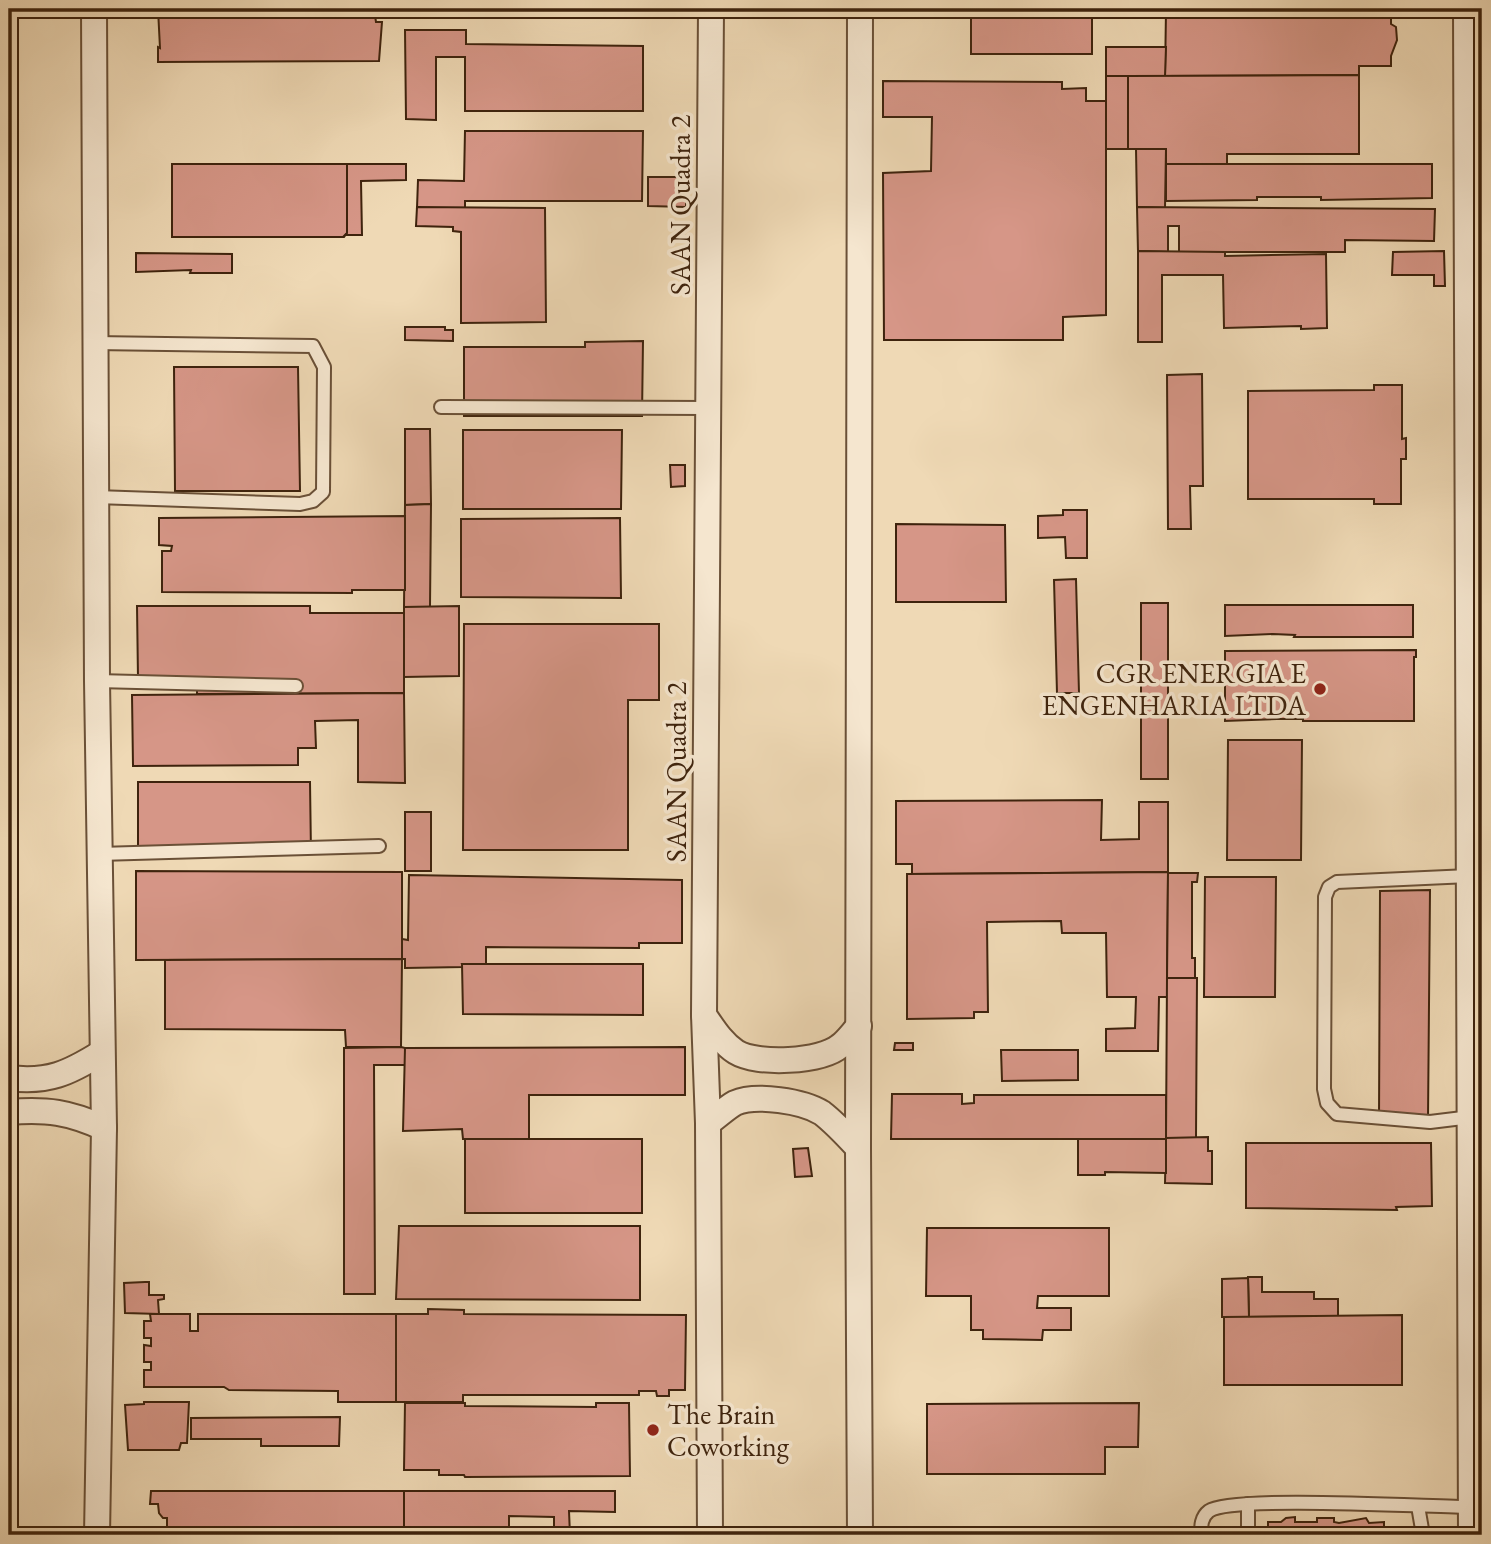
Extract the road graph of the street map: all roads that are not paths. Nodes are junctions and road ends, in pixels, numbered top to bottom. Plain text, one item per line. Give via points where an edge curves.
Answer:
1 (94, 9) edge
2 (711, 9) edge
3 (860, 9) edge
4 (1466, 9) edge
5 (94, 343) junction
6 (441, 407) dead end
7 (709, 408) junction
8 (96, 497) junction
9 (97, 681) junction
10 (296, 686) dead end
11 (379, 846) dead end
12 (99, 854) junction
13 (1469, 876) junction
14 (704, 1015) junction
15 (859, 1026) junction
16 (102, 1053) junction
17 (1476, 1054) edge
18 (9, 1078) edge
19 (9, 1112) edge
20 (1476, 1117) edge
21 (708, 1123) junction
22 (104, 1128) junction
23 (858, 1148) junction
24 (1248, 1504) junction
25 (1418, 1506) junction
26 (1471, 1507) junction
27 (97, 1535) edge
28 (710, 1535) edge
29 (860, 1535) edge
30 (1201, 1535) edge
31 (1248, 1535) edge
32 (1423, 1535) edge
33 (1471, 1535) edge

1 - 5 street
2 - 7 street, SAAN Quadra 2
3 - 15 street
4 - 13 street
5 - 8 street
5 - 8 lane via 313,346 324,367 323,492 313,501
6 - 7 lane
7 - 14 street, SAAN Quadra 2
8 - 9 street
9 - 10 lane
9 - 12 street
11 - 12 lane
12 - 16 street
13 - 17 street
13 - 20 lane via 1337,882 1329,887 1325,897 1324,1089 1327,1103 1338,1114 1430,1122
14 - 15 street via 721,1040 737,1053 759,1059 818,1056 839,1048
14 - 21 street, SAAN Quadra 2
15 - 23 street
16 - 18 street via 72,1071 44,1078
16 - 22 street
17 - 20 street
19 - 22 street via 75,1115
20 - 26 street
21 - 23 street via 736,1103 778,1100 818,1111
21 - 28 street, SAAN Quadra 2
22 - 27 street
23 - 29 street
24 - 25 lane
24 - 30 lane via 1208,1512
24 - 31 lane
25 - 26 lane
25 - 32 lane
26 - 33 street

